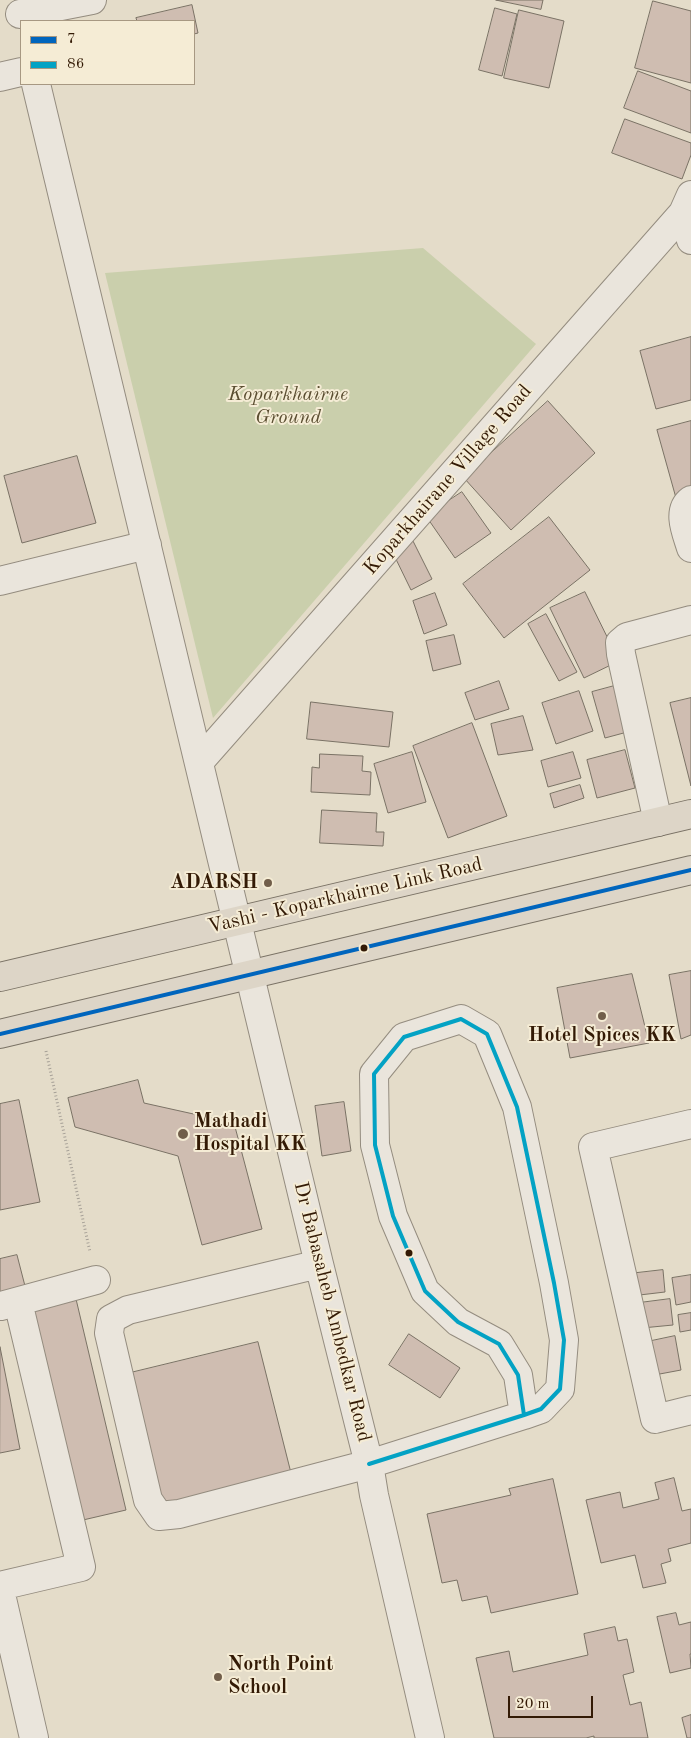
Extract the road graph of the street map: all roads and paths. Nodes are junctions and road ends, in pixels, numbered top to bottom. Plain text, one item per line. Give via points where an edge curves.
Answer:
1 (92, 0) edge
2 (19, 12) edge
3 (20, 72) edge
4 (0, 78) edge
5 (36, 85) edge
6 (688, 208) edge
7 (691, 240) edge
8 (691, 500) edge
9 (147, 545) junction
10 (691, 548) edge
11 (0, 581) edge
12 (691, 620) edge
13 (199, 762) junction
14 (691, 814) edge
15 (658, 822) junction
16 (691, 870) edge
17 (237, 921) junction
18 (250, 975) junction
19 (0, 977) edge
20 (40, 1024) junction
21 (0, 1034) edge
22 (691, 1124) edge
23 (319, 1264) junction
24 (96, 1280) joint
25 (9, 1304) edge
26 (691, 1410) edge
27 (524, 1415) junction
28 (369, 1464) junction
29 (0, 1586) edge
30 (0, 1590) edge
31 (34, 1738) edge
32 (430, 1738) edge

1 - 2 street
3 - 4 street
5 - 9 street, Dr Babasaheb Ambedkar Road
6 - 7 street
6 - 13 street, Koparkhairane Village Road
8 - 10 street via 685,504 683,513
9 - 11 street
9 - 13 street, Dr Babasaheb Ambedkar Road
12 - 15 street via 627,637 620,643
13 - 17 street, Dr Babasaheb Ambedkar Road
14 - 15 main road, Vashi - Koparkhairne Link Road
15 - 17 main road, Vashi - Koparkhairne Link Road
16 - 18 main road
17 - 18 street, Dr Babasaheb Ambedkar Road
17 - 19 main road, Vashi - Koparkhairne Link Road
18 - 20 main road
18 - 23 street, Dr Babasaheb Ambedkar Road
20 - 21 main road
20 - 24 path
22 - 26 street via 592,1147 655,1418
23 - 28 street, Dr Babasaheb Ambedkar Road
23 - 28 street via 128,1310 111,1319 109,1333 148,1500 159,1516 179,1514
24 - 25 street
25 - 29 street via 81,1567
27 - 27 street via 518,1375 499,1344 458,1322 425,1291 393,1216 375,1144 374,1074 404,1037 462,1019 487,1034 517,1108 564,1340 560,1389 541,1409
27 - 28 street
28 - 32 street, Dr Babasaheb Ambedkar Road
30 - 31 street

